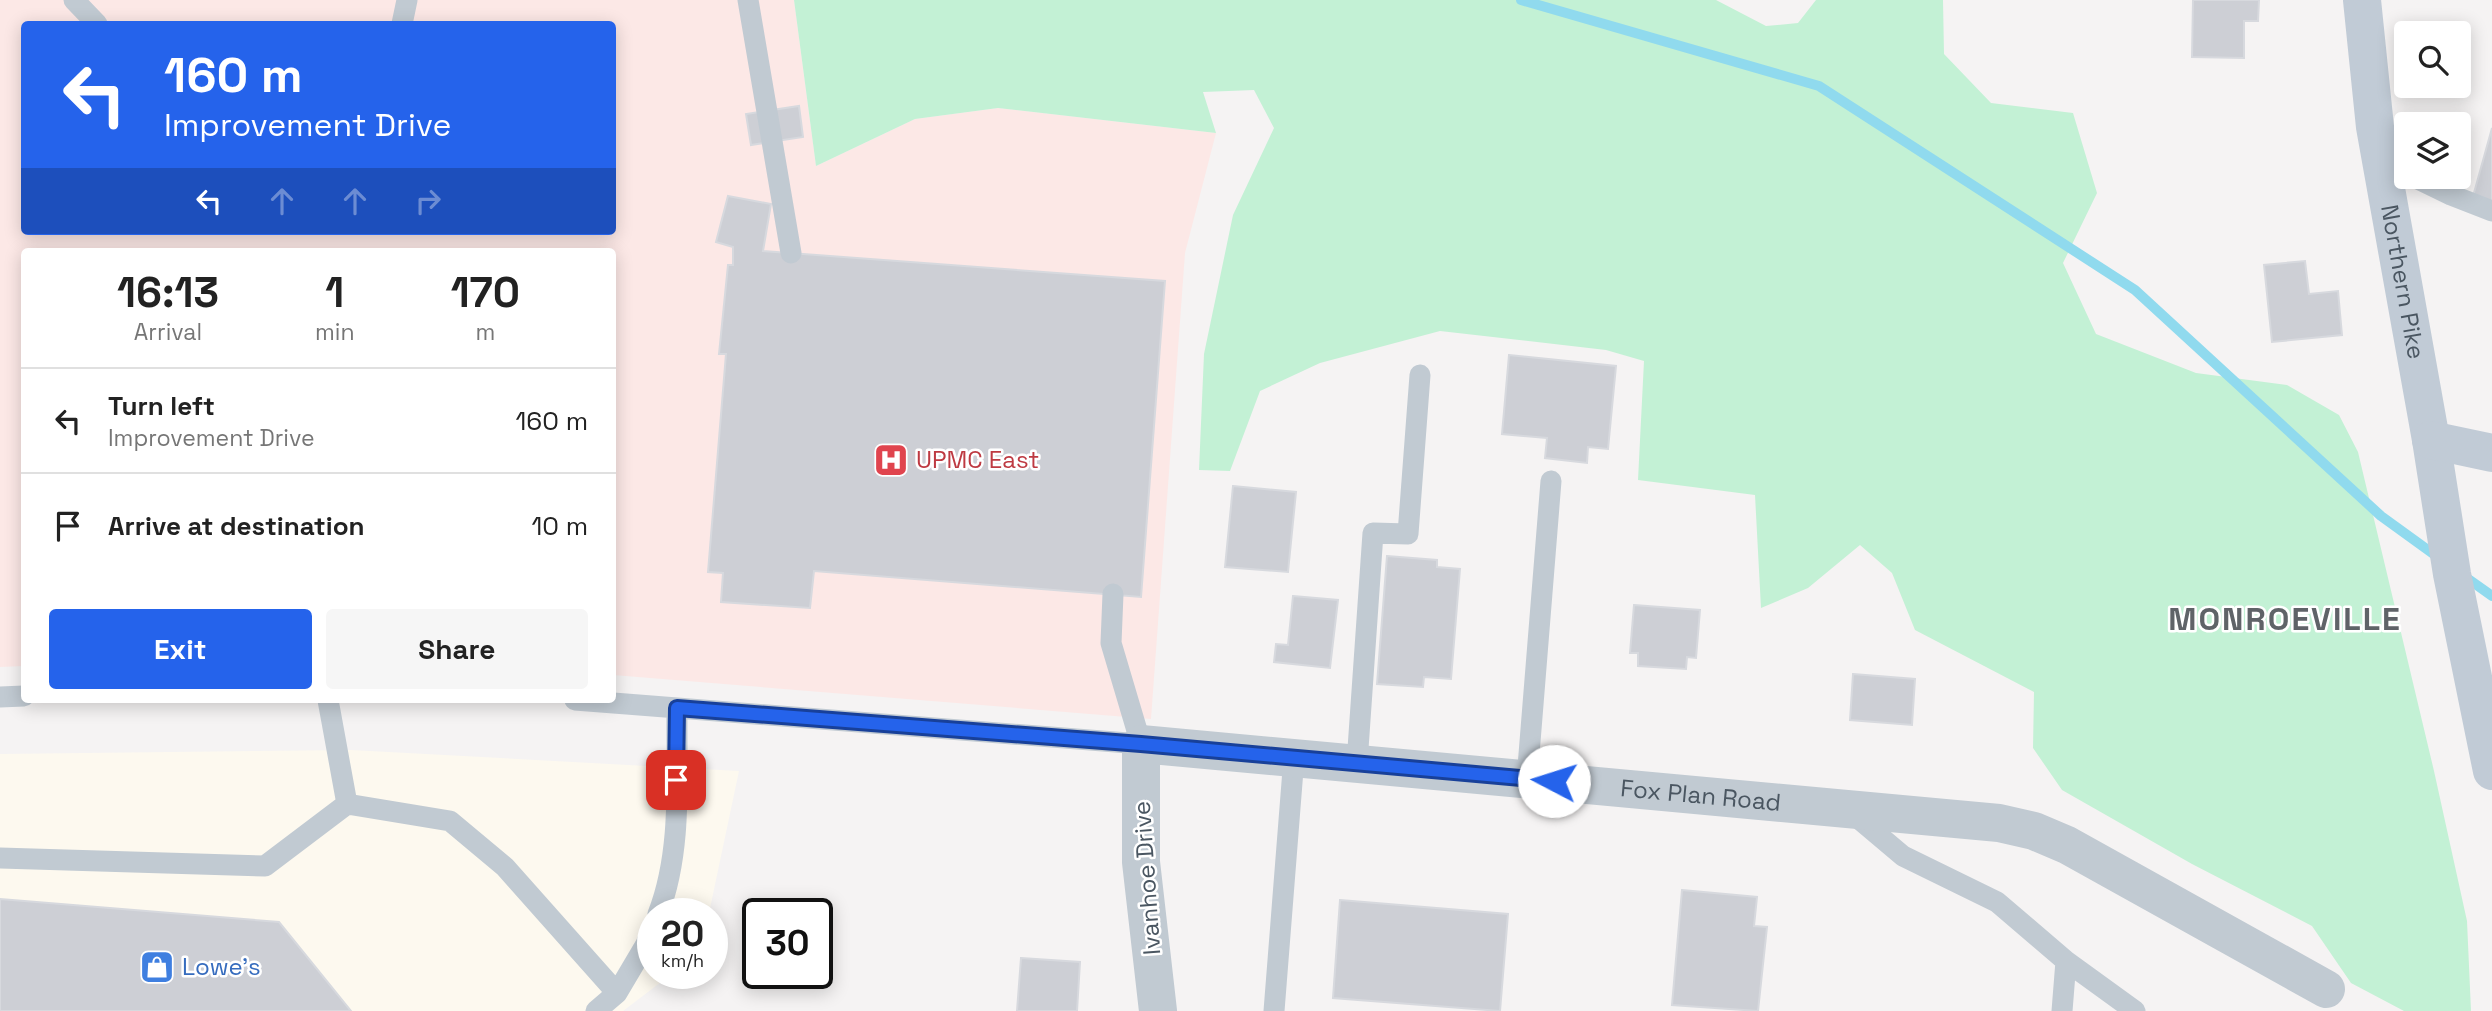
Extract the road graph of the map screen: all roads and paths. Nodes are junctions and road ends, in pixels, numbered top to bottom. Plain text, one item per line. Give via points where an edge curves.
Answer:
1 (74, 0) edge
2 (407, 0) edge
3 (748, 0) edge
4 (2362, 0) edge
5 (94, 21) edge
6 (403, 21) edge
7 (2375, 127) junction
8 (2394, 151) edge
9 (2439, 189) edge
10 (2492, 211) edge
11 (791, 253) dead end
12 (1420, 375) dead end
13 (2431, 440) junction
14 (2492, 453) edge
15 (1550, 481) dead end
16 (1113, 594) dead end
17 (0, 696) edge
18 (21, 696) edge
19 (329, 703) edge
20 (616, 703) edge
21 (677, 708) junction
22 (1141, 744) junction
23 (1294, 757) junction
24 (1357, 763) junction
25 (2492, 771) edge
26 (1527, 779) junction
27 (347, 804) junction
28 (1845, 807) junction
29 (0, 858) edge
30 (665, 898) edge
31 (637, 959) edge
32 (2066, 961) junction
33 (2326, 989) dead end
34 (617, 993) junction
35 (596, 1011) edge
36 (1158, 1011) edge
37 (1274, 1011) edge
38 (2062, 1011) edge
39 (2135, 1011) edge

1 - 5 lane
2 - 6 lane
3 - 11 lane
4 - 7 main road, Northern Pike
7 - 8 lane
7 - 13 main road, Northern Pike
9 - 10 lane
12 - 24 lane via 1408,534 1373,533
13 - 14 main road
13 - 25 main road, Northern Pike via 2452,574
15 - 26 lane
16 - 22 lane via 1111,643
17 - 18 lane
19 - 27 lane
20 - 21 lane, Fox Plan Road
21 - 22 lane, Fox Plan Road
21 - 30 lane via 675,828
22 - 23 street, Fox Plan Road
22 - 36 street, Ivanhoe Drive via 1141,862
23 - 24 street, Fox Plan Road
23 - 37 lane
24 - 26 street, Fox Plan Road
26 - 28 street, Fox Plan Road
27 - 29 lane via 265,866
27 - 34 lane via 450,821 505,867
28 - 32 lane via 1903,856 1997,902
28 - 33 street, Fox Plan Road via 1999,823 2034,831 2105,865
31 - 34 lane
32 - 38 lane
32 - 39 lane
34 - 35 lane

